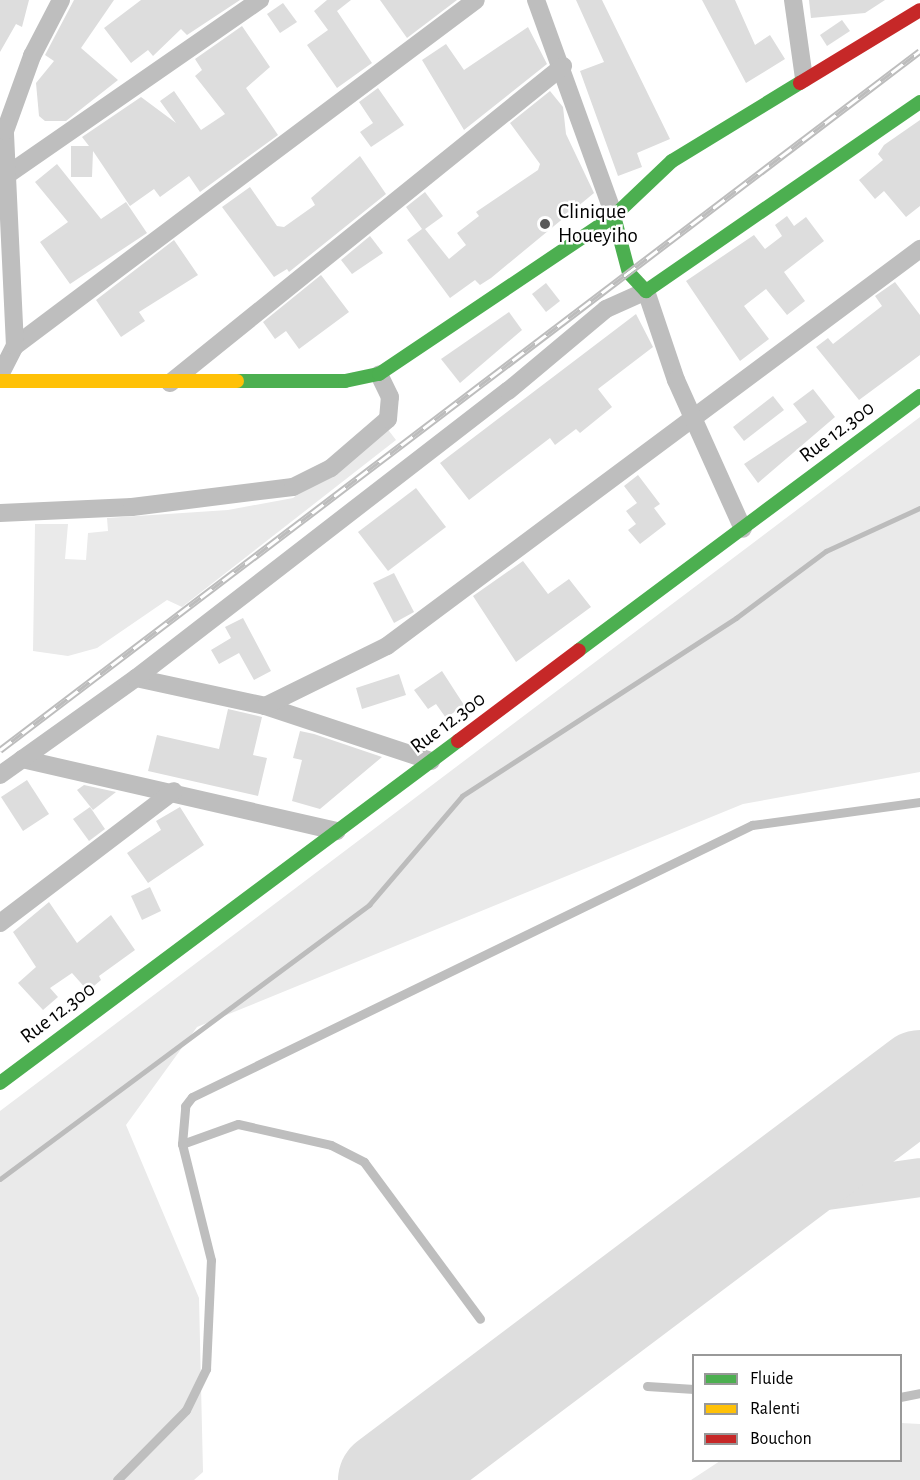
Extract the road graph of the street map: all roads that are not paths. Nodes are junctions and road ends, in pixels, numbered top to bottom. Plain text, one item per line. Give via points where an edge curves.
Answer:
1 (61, 0) edge
2 (260, 0) edge
3 (476, 0) edge
4 (536, 0) edge
5 (793, 0) edge
6 (920, 10) edge
7 (563, 66) junction
8 (804, 78) junction
9 (920, 102) edge
10 (2, 131) edge
11 (7, 175) junction
12 (614, 216) junction
13 (3, 237) edge
14 (920, 249) edge
15 (646, 291) junction
16 (15, 346) junction
17 (379, 374) junction
18 (0, 375) edge
19 (0, 381) edge
20 (169, 384) junction
21 (920, 396) edge
22 (692, 416) junction
23 (0, 513) edge
24 (743, 529) junction
25 (136, 678) junction
26 (265, 706) junction
27 (22, 759) junction
28 (431, 761) junction
29 (0, 775) edge
30 (174, 791) junction
31 (920, 802) edge
32 (337, 831) junction
33 (0, 923) edge
34 (0, 1083) edge
35 (182, 1144) junction
36 (480, 1319) dead end
37 (647, 1386) dead end
38 (692, 1389) edge
39 (920, 1393) edge
40 (902, 1397) edge
41 (117, 1480) edge

1 - 10 street via 32,56
2 - 11 street
3 - 16 street
4 - 7 street
5 - 8 street
6 - 8 main road
7 - 12 street
7 - 20 street
8 - 12 main road via 672,160
9 - 15 main road
10 - 11 street
11 - 13 street
12 - 15 main road via 629,273
12 - 17 main road
13 - 16 street
14 - 22 street
15 - 22 street
15 - 25 street via 606,309 508,391
16 - 18 street
17 - 20 main road via 345,381
17 - 23 street via 390,397 387,419 330,468 293,487 132,507
19 - 20 main road
21 - 24 main road, Rue 12.300
22 - 24 street
22 - 26 street via 387,646
24 - 28 main road, Rue 12.300
25 - 26 street
25 - 27 street
26 - 28 street
27 - 29 street
27 - 30 street
28 - 32 main road, Rue 12.300
30 - 32 street
30 - 33 street
31 - 35 lane via 752,825 657,868 214,1083 185,1106
32 - 34 main road, Rue 12.300
35 - 36 lane via 238,1124 330,1145 364,1162
35 - 41 lane via 211,1260 207,1369 186,1410
37 - 38 lane
39 - 40 lane

